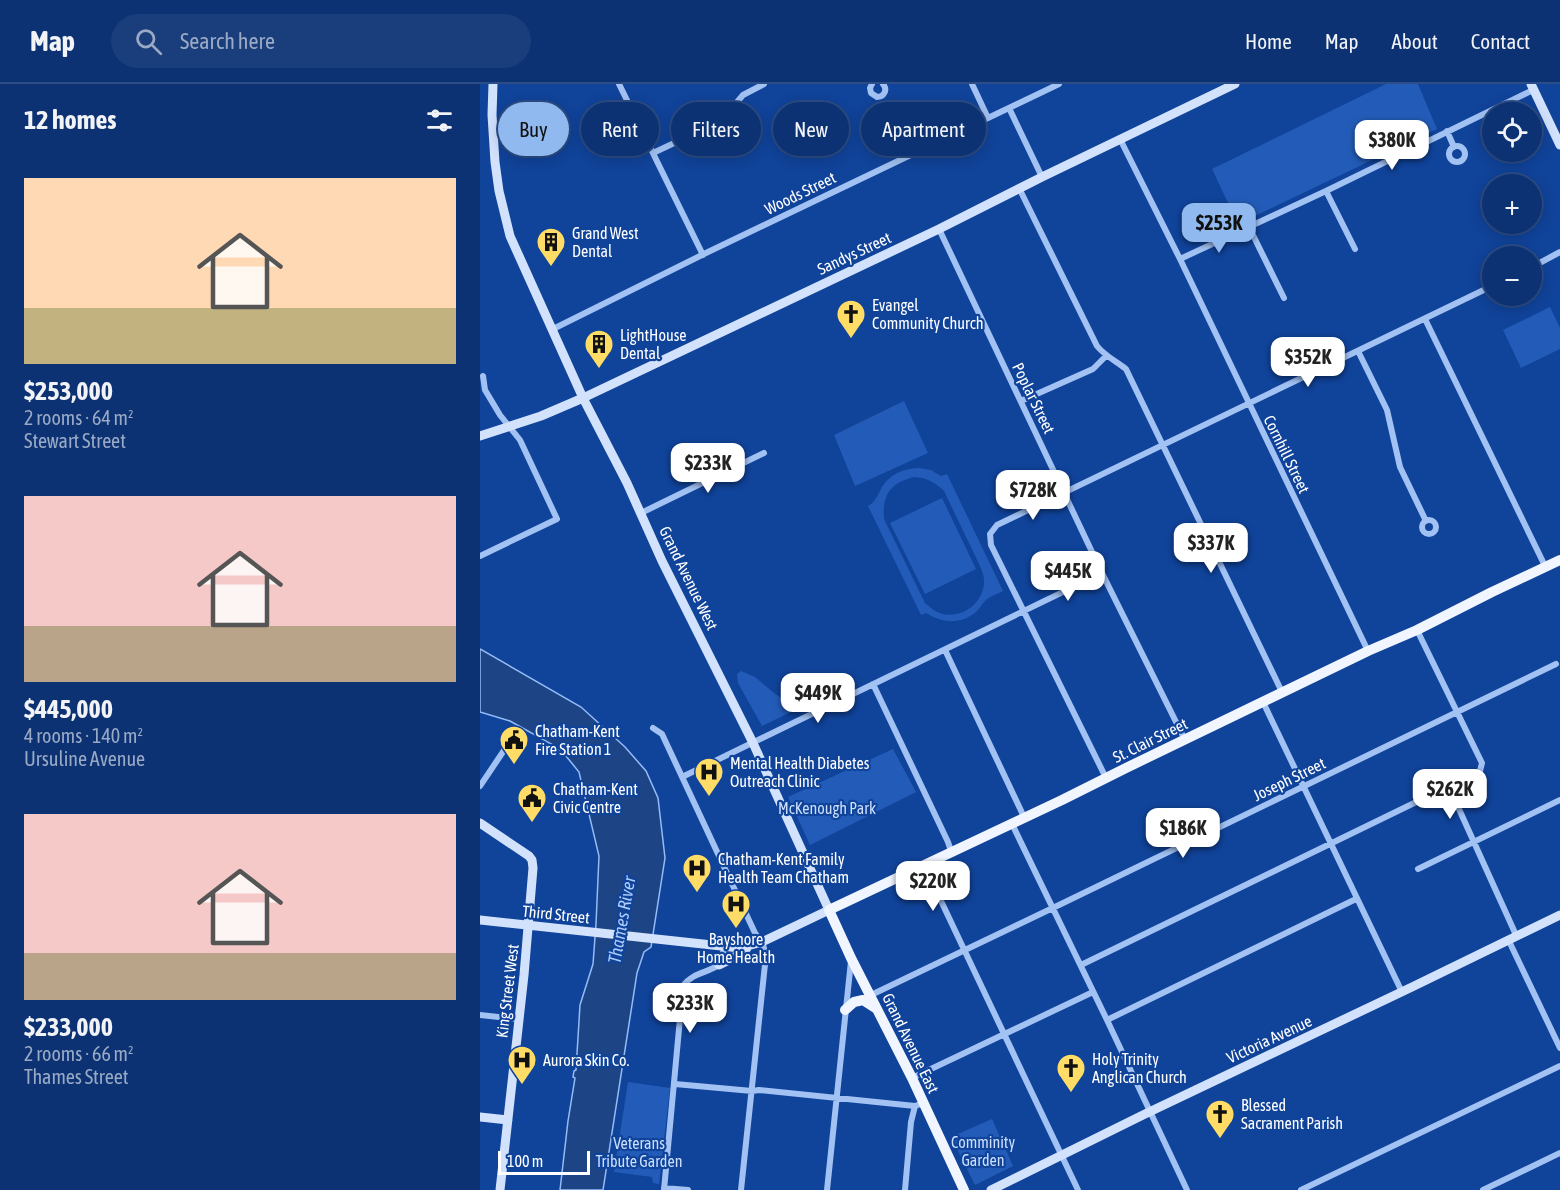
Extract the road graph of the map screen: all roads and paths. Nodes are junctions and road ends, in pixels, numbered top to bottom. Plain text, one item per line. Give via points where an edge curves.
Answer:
1 (492, 84) edge
2 (619, 84) edge
3 (764, 84) edge
4 (872, 84) edge
5 (883, 84) edge
6 (972, 84) edge
7 (1057, 84) edge
8 (1235, 84) edge
9 (1532, 87) edge
10 (628, 102) edge
11 (1009, 108) junction
12 (988, 118) junction
13 (1447, 131) junction
14 (1120, 139) junction
15 (1560, 145) edge
16 (1454, 147) dead end
17 (659, 150) edge
18 (654, 156) edge
19 (1042, 177) junction
20 (1019, 188) junction
21 (1326, 191) junction
22 (1248, 227) junction
23 (939, 230) junction
24 (1355, 249) dead end
25 (1560, 252) edge
26 (703, 255) junction
27 (1180, 259) junction
28 (1542, 262) edge
29 (1482, 291) edge
30 (1284, 298) dead end
31 (1425, 319) junction
32 (553, 329) junction
33 (1358, 351) junction
34 (1106, 356) junction
35 (483, 376) dead end
36 (583, 398) junction
37 (1021, 401) junction
38 (1248, 404) junction
39 (509, 426) junction
40 (480, 436) edge
41 (1162, 446) junction
42 (764, 453) dead end
43 (1065, 492) junction
44 (641, 513) junction
45 (1426, 521) dead end
46 (480, 556) edge
47 (1560, 560) edge
48 (1545, 566) junction
49 (1102, 573) junction
50 (1024, 610) junction
51 (1418, 630) junction
52 (945, 650) junction
53 (1368, 651) junction
54 (1556, 664) dead end
55 (873, 684) junction
56 (1282, 692) junction
57 (1263, 702) junction
58 (1458, 712) junction
59 (653, 728) dead end
60 (511, 740) dead end
61 (1185, 740) junction
62 (753, 743) junction
63 (682, 777) junction
64 (1106, 778) junction
65 (480, 786) edge
66 (1304, 787) junction
67 (1449, 787) junction
68 (1560, 800) edge
69 (1024, 817) junction
70 (480, 823) edge
71 (1011, 824) junction
72 (1474, 843) junction
73 (1330, 844) junction
74 (951, 851) junction
75 (924, 865) junction
76 (1418, 869) dead end
77 (1356, 899) junction
78 (1053, 908) junction
79 (829, 909) junction
80 (1560, 915) edge
81 (480, 920) edge
82 (528, 925) junction
83 (1512, 937) junction
84 (762, 942) junction
85 (752, 945) junction
86 (724, 946) junction
87 (964, 950) junction
88 (851, 958) junction
89 (719, 965) junction
90 (1081, 966) junction
91 (1093, 992) junction
92 (1402, 992) junction
93 (871, 995) junction
94 (878, 1009) junction
95 (845, 1010) junction
96 (480, 1015) edge
97 (518, 1019) junction
98 (1107, 1020) junction
99 (1004, 1033) junction
100 (1560, 1048) edge
101 (1560, 1066) edge
102 (912, 1078) junction
103 (675, 1084) junction
104 (752, 1091) junction
105 (836, 1098) junction
106 (919, 1104) junction
107 (1149, 1112) junction
108 (480, 1117) edge
109 (508, 1120) junction
110 (1560, 1153) edge
111 (1061, 1155) junction
112 (664, 1189) edge
113 (500, 1190) edge
114 (688, 1190) edge
115 (741, 1190) edge
116 (827, 1190) edge
117 (905, 1190) edge
118 (964, 1190) edge
119 (992, 1190) edge
120 (1078, 1190) edge
121 (1187, 1190) edge
122 (1300, 1190) edge
123 (1484, 1190) edge

1 - 32 street, Grand Avenue West via 495,162 510,237
2 - 10 street
3 - 17 street via 742,95 721,121
4 - 5 street via 871,93 877,97 885,92
6 - 12 street
7 - 11 street, Woods Street
8 - 14 street, Sandys Street
9 - 13 street
9 - 15 street
11 - 12 street, Woods Street
11 - 19 street
12 - 26 street, Woods Street
13 - 16 street
13 - 21 street
14 - 19 street, Sandys Street
14 - 27 street, Cornhill Street
18 - 26 street
19 - 20 street, Sandys Street
20 - 23 street, Sandys Street
20 - 34 street via 1097,346
21 - 22 street
21 - 24 street
22 - 27 street
22 - 30 street
23 - 36 street, Sandys Street
23 - 37 street, Poplar Street
25 - 28 street
26 - 32 street, Woods Street
27 - 38 street, Cornhill Street
29 - 31 street
31 - 33 street
31 - 48 street
32 - 36 street, Grand Avenue West
33 - 38 street
33 - 45 street via 1387,410 1400,467
34 - 37 street via 1093,369
34 - 41 street via 1126,369
35 - 39 street via 485,390
36 - 39 street, Sandys Street
36 - 44 street, Grand Avenue West
37 - 43 street, Poplar Street
38 - 41 street
38 - 53 street, Cornhill Street
39 - 40 street, Sandys Street
39 - 46 street via 520,440 557,519
41 - 43 street
41 - 56 street
42 - 44 street
43 - 49 street, Poplar Street
43 - 50 street via 998,525 990,534
44 - 62 street, Grand Avenue West
47 - 48 main road, St. Clair Street
48 - 51 main road, St. Clair Street
49 - 50 street
49 - 61 street, Poplar Street
50 - 52 street
50 - 64 street
51 - 53 main road, St. Clair Street
51 - 58 street
52 - 55 street
52 - 69 street
53 - 56 main road, St. Clair Street
54 - 58 street, Joseph Street
55 - 62 street
55 - 74 street
56 - 57 main road, St. Clair Street
57 - 61 main road, St. Clair Street
57 - 66 street
58 - 66 street, Joseph Street
58 - 67 street via 1482,763 1481,770
59 - 63 street via 662,734
60 - 65 street
61 - 64 main road, St. Clair Street
62 - 63 street
62 - 79 street, Grand Avenue West
63 - 84 street
64 - 69 main road, St. Clair Street
66 - 73 street
66 - 78 street, Joseph Street
67 - 72 street
67 - 73 street
68 - 72 street
69 - 71 main road, St. Clair Street
70 - 82 street, King Street West via 532,860
71 - 74 main road, St. Clair Street
71 - 78 street
72 - 76 street
72 - 83 street
73 - 77 street
73 - 90 street
74 - 75 main road, St. Clair Street
75 - 79 main road, St. Clair Street
75 - 87 street
77 - 92 street
77 - 98 street
78 - 87 street, Joseph Street
78 - 90 street
79 - 84 street, St. Clair Street
79 - 88 main road, Grand Avenue East
80 - 83 street, Victoria Avenue
81 - 82 street, Third Street
82 - 86 street, Third Street
82 - 97 street, King Street West
83 - 92 street, Victoria Avenue
83 - 100 street
84 - 85 street, St. Clair Street
84 - 104 street via 766,955
85 - 86 street, Third Street
85 - 89 street
86 - 89 street
87 - 93 street, Joseph Street
87 - 99 street
88 - 93 main road, Grand Avenue East
88 - 95 street
89 - 103 street via 693,976 683,986
90 - 91 street
91 - 98 street
91 - 99 street
92 - 107 street, Victoria Avenue
93 - 94 main road, Grand Avenue East
94 - 95 main road via 863,1000
94 - 102 main road, Grand Avenue East
95 - 105 street
96 - 97 street
97 - 109 street, King Street West
98 - 107 street
99 - 102 street
99 - 111 street
101 - 122 street
102 - 106 main road, Grand Avenue East
103 - 104 street
103 - 112 street
104 - 105 street
104 - 115 street
105 - 106 street
105 - 116 street
106 - 117 street via 911,1122
106 - 118 main road, Grand Avenue East
107 - 111 street, Victoria Avenue
107 - 121 street
108 - 109 street
109 - 113 street, King Street West
110 - 123 street
111 - 119 street, Victoria Avenue
111 - 120 street
112 - 114 street

